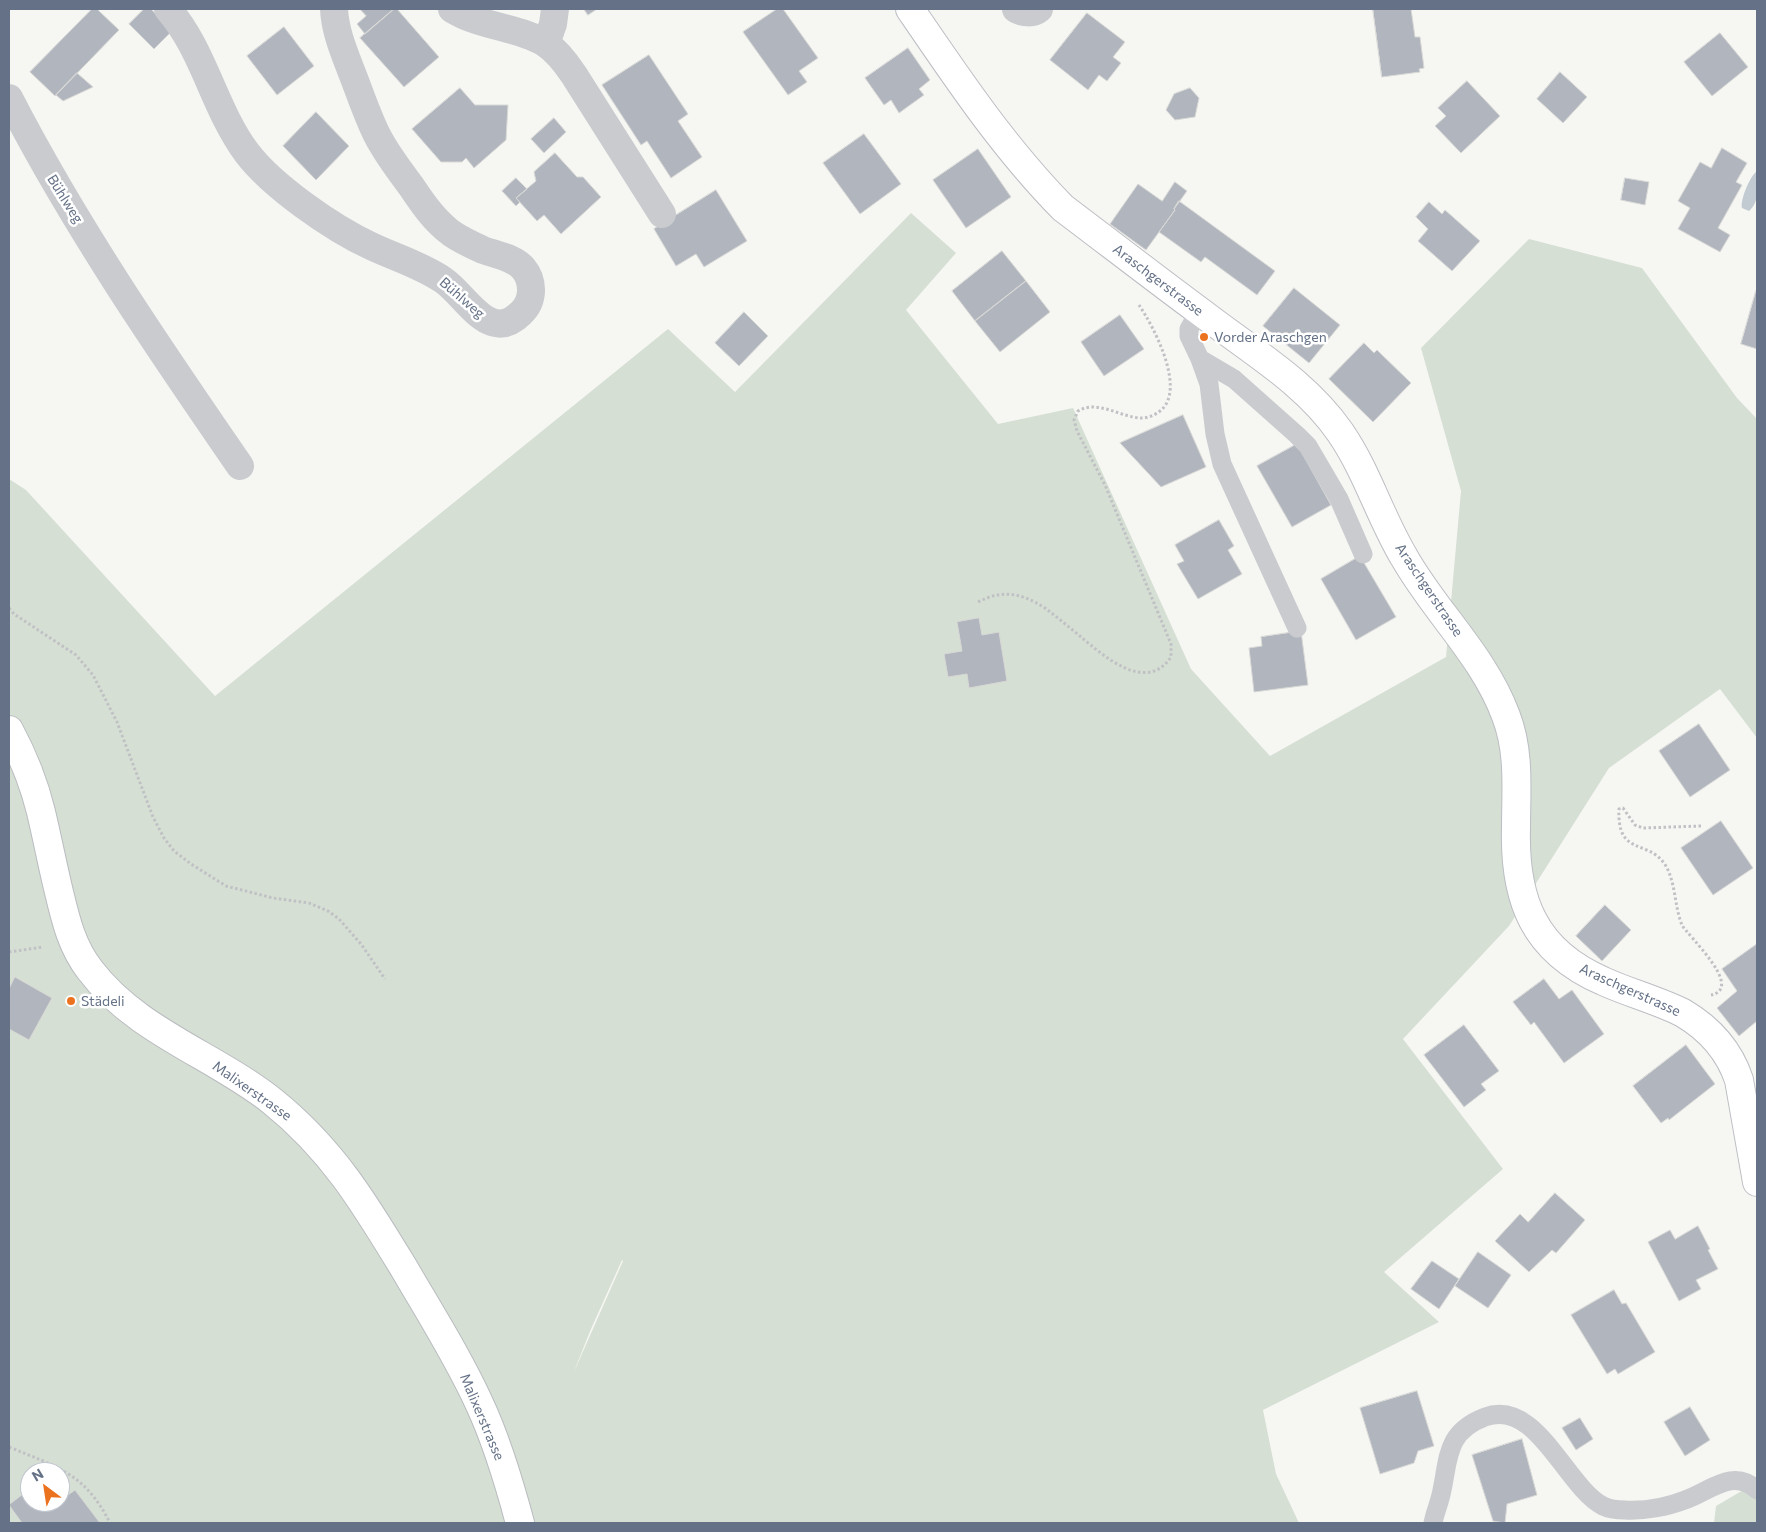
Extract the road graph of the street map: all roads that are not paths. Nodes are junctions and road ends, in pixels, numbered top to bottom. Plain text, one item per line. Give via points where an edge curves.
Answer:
1 (168, 9) edge
2 (334, 9) edge
3 (452, 9) edge
4 (555, 9) edge
5 (910, 9) edge
6 (1016, 9) edge
7 (1039, 9) edge
8 (546, 44) junction
9 (10, 102) edge
10 (662, 214) dead end
11 (1199, 311) junction
12 (1200, 359) junction
13 (240, 466) dead end
14 (1363, 554) dead end
15 (1297, 628) dead end
16 (9, 730) edge
17 (1757, 1182) edge
18 (1757, 1490) edge
19 (520, 1523) edge
20 (1433, 1523) edge

1 - 2 street, Bühlweg via 189,39 241,145 262,169 308,208 353,236 444,281 480,317 492,322 512,320 529,301 531,288 528,276 514,262 457,237 424,206 377,135 341,45
3 - 8 street
4 - 8 street
5 - 11 street, Araschgerstrasse via 972,98 1034,178 1063,208
6 - 7 street via 1027,12
8 - 10 street via 566,63
9 - 13 street, Bühlweg via 70,206
11 - 12 lane via 1188,332
11 - 17 street, Araschgerstrasse via 1299,386 1338,429 1353,451 1403,557 1480,666 1508,719 1516,756 1517,872 1520,889 1534,922 1554,950 1585,973 1683,1013 1720,1043 1739,1080
12 - 14 lane via 1240,384 1308,446 1339,499
12 - 15 lane via 1209,384 1222,464
16 - 19 street, Malixerstrasse via 32,780 67,924 81,957 118,1000 276,1104 320,1146 348,1179 419,1294 479,1402 494,1438
18 - 20 lane via 1736,1480 1717,1484 1683,1501 1664,1506 1626,1510 1604,1507 1586,1494 1531,1428 1509,1416 1493,1415 1468,1428 1452,1445

